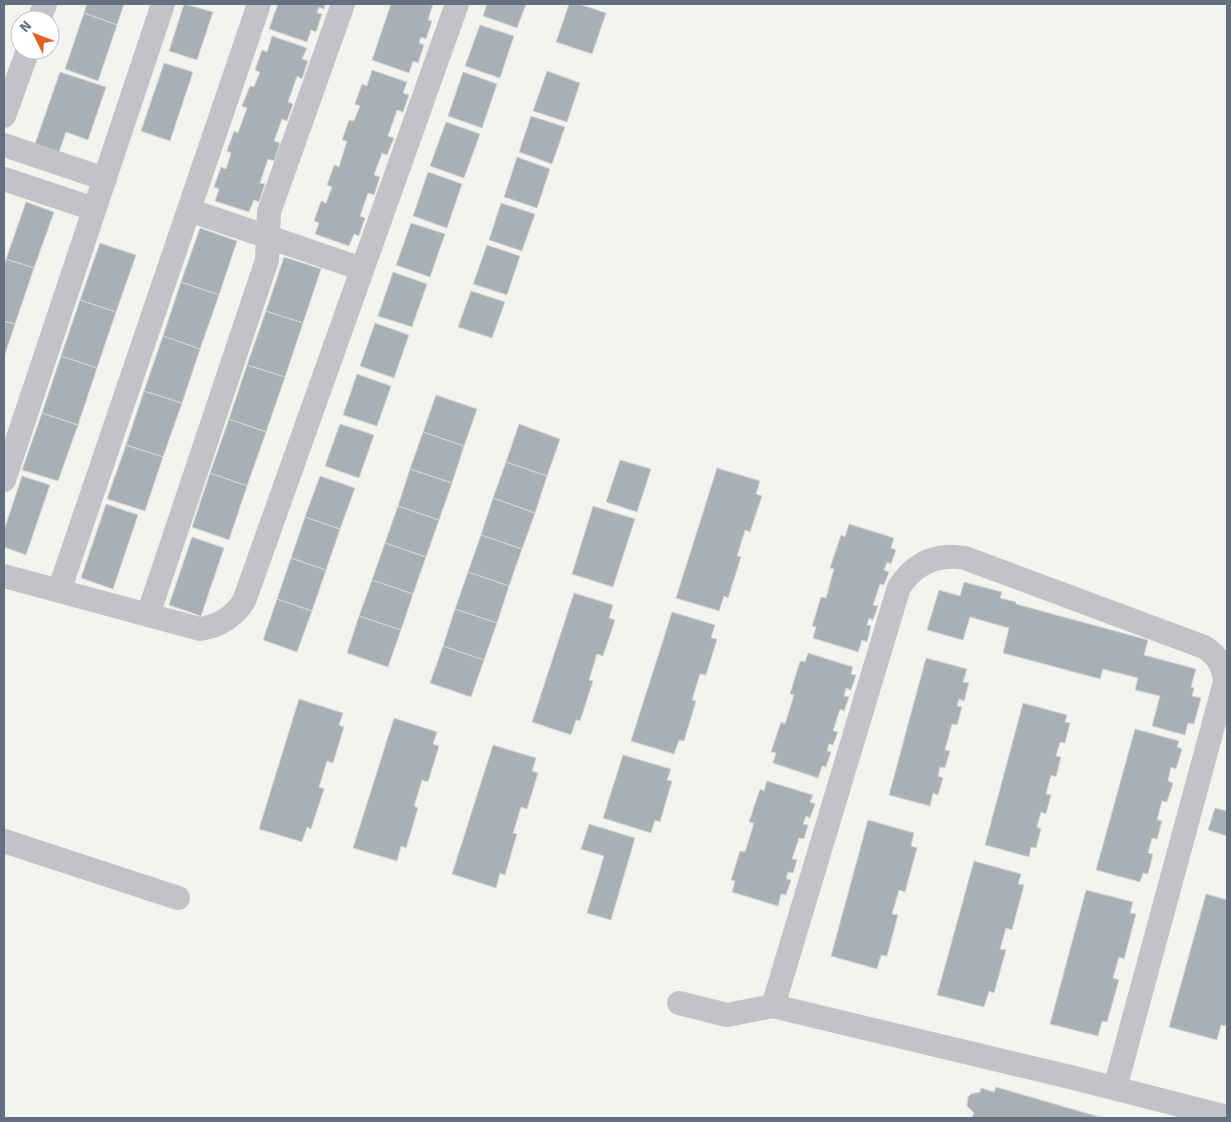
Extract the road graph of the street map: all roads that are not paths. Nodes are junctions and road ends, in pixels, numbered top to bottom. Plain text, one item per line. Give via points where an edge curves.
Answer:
1 (163, 4) edge
2 (258, 4) edge
3 (342, 4) edge
4 (457, 4) edge
5 (24, 60) edge
6 (4, 116) edge
7 (4, 145) edge
8 (4, 179) edge
9 (105, 179) junction
10 (94, 209) junction
11 (189, 210) junction
12 (268, 237) junction
13 (362, 270) junction
14 (4, 480) edge
15 (4, 576) edge
16 (59, 591) junction
17 (148, 615) junction
18 (1218, 746) edge
19 (4, 841) edge
20 (178, 898) dead end
21 (679, 1003) dead end
22 (773, 1006) junction
23 (1115, 1088) junction
24 (1227, 1117) edge

1 - 9 street
2 - 11 street
3 - 12 street via 269,212
4 - 13 street
5 - 6 street
7 - 9 street
8 - 10 street
9 - 10 street
10 - 14 street
11 - 12 street
11 - 16 street
12 - 13 street
12 - 17 street via 267,260
13 - 17 street via 244,602 225,622 200,629
15 - 16 street
16 - 17 street
18 - 22 street via 1225,682 1223,667 1213,652 965,558 943,556 922,563 900,587
18 - 23 street
19 - 20 street
21 - 22 street via 728,1015
22 - 23 street
23 - 24 street

